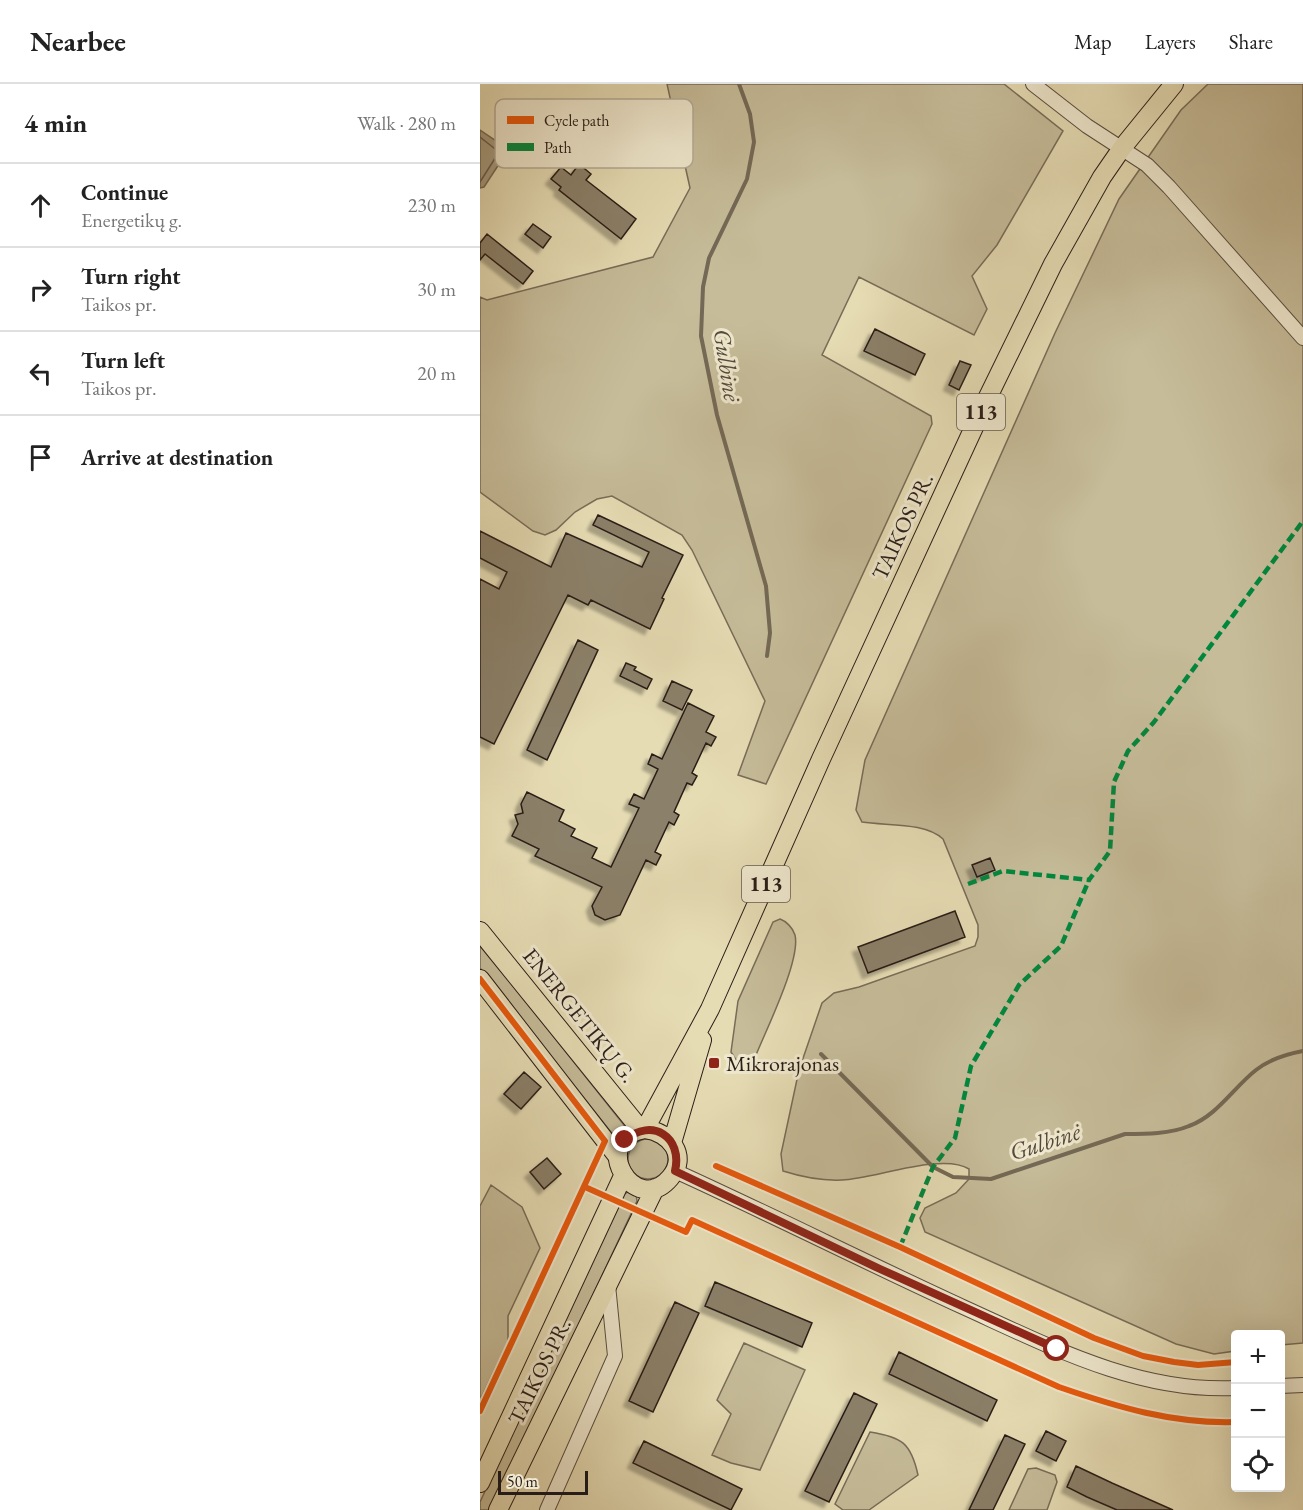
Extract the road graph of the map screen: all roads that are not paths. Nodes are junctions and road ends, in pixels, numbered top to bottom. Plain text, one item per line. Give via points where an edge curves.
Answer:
1 (1033, 84) edge
2 (1174, 84) edge
3 (1122, 148) junction
4 (1303, 338) edge
5 (480, 931) edge
6 (480, 980) edge
7 (710, 1009) junction
8 (643, 1130) junction
9 (672, 1143) junction
10 (618, 1157) junction
11 (675, 1171) junction
12 (623, 1176) junction
13 (655, 1188) junction
14 (608, 1285) junction
15 (1303, 1385) edge
16 (1285, 1386) edge
17 (1231, 1388) edge
18 (480, 1483) edge
19 (498, 1510) edge
20 (547, 1510) edge

1 - 3 street
2 - 3 main road, TAIKOS PR. / 113
3 - 4 street via 1169,187
3 - 7 main road, TAIKOS PR. / 113 via 1078,218 987,399
5 - 8 main road, ENERGETIKŲ G.
6 - 10 main road
7 - 8 main road, TAIKOS PR. / 113
7 - 9 main road, TAIKOS PR. / 113
8 - 9 main road via 656,1130
8 - 10 main road, TAIKOS PR. / 113 via 625,1140
9 - 11 main road, TAIKOS PR. / 113 via 677,1161
10 - 12 main road
11 - 13 main road, TAIKOS PR.
11 - 17 street via 1075,1357 1161,1382
12 - 13 main road via 637,1187
12 - 18 main road, TAIKOS PR.
13 - 14 main road, TAIKOS PR.
14 - 19 main road, TAIKOS PR.
14 - 20 street via 615,1356
15 - 16 street

